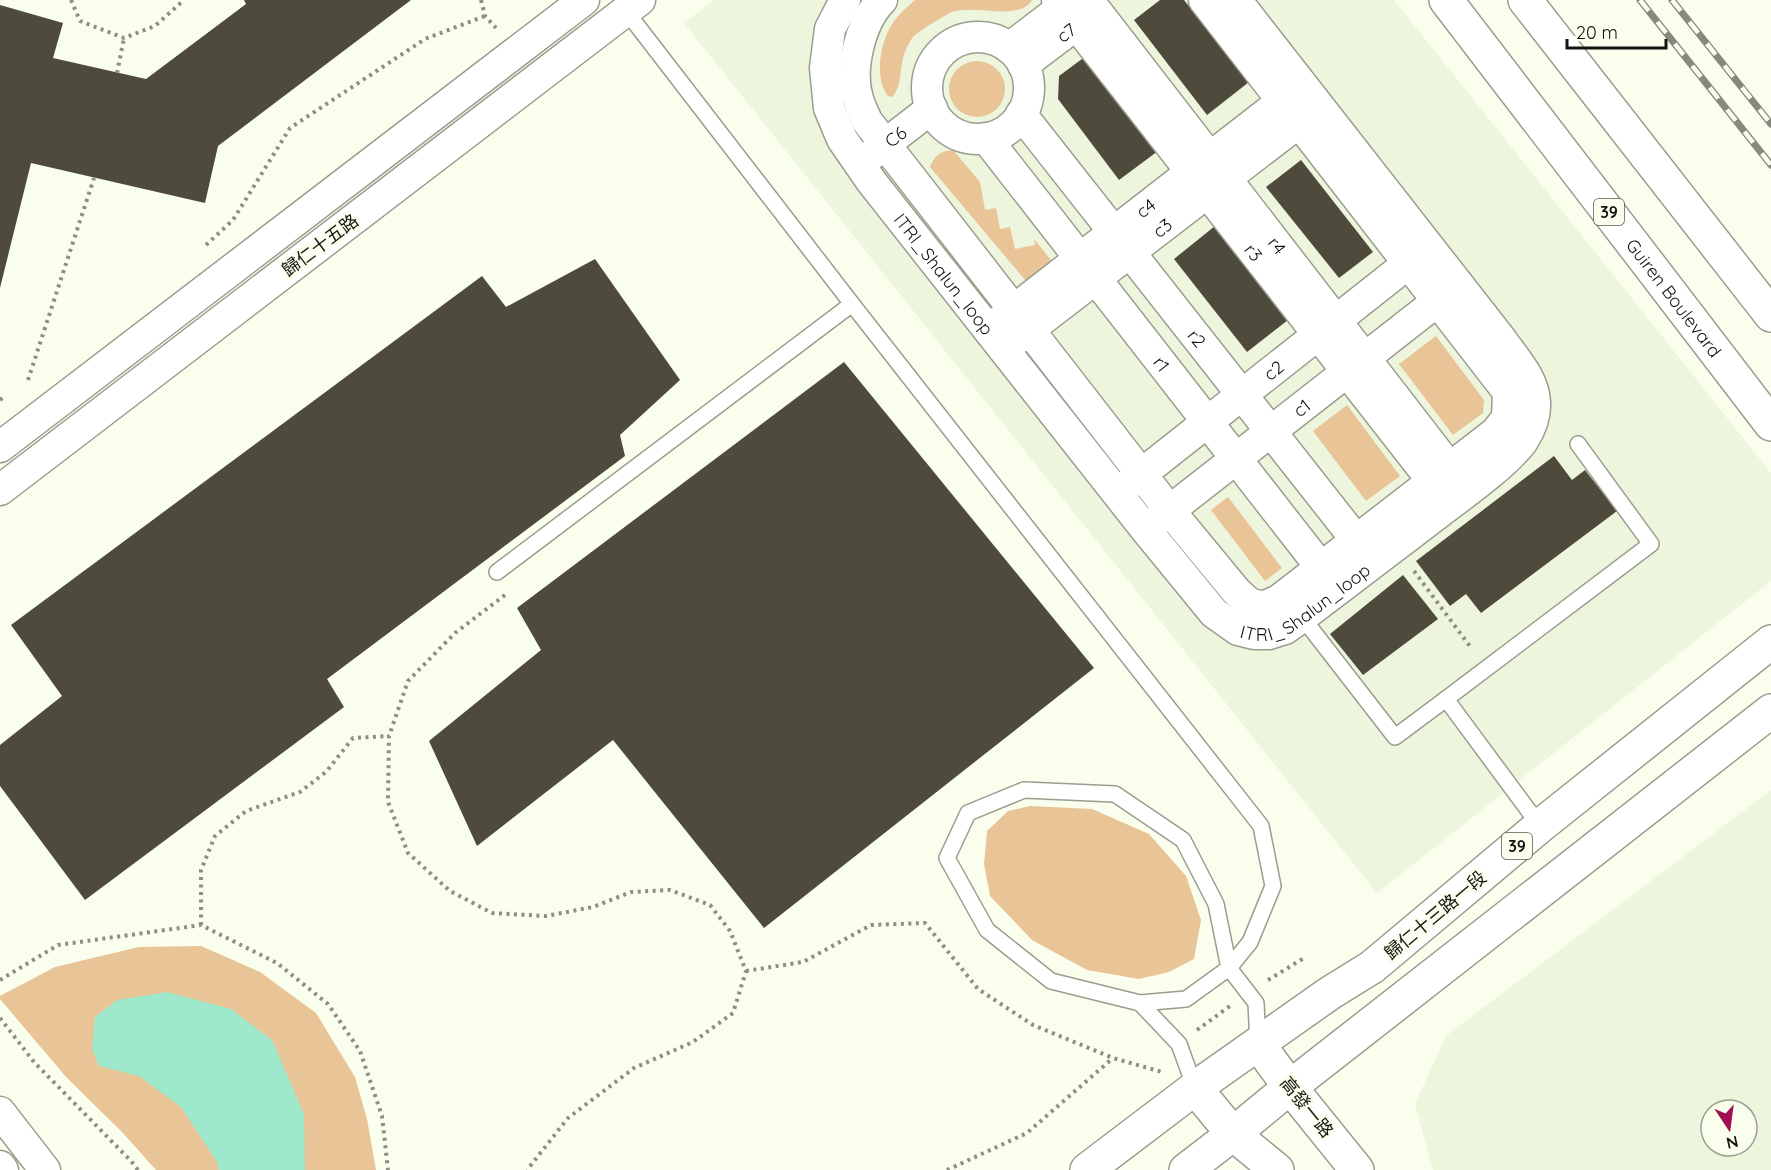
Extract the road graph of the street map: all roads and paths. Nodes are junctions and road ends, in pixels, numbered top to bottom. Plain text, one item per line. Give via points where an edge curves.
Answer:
1 (71, 0) edge
2 (184, 0) edge
3 (584, 0) edge
4 (845, 0) edge
5 (882, 0) edge
6 (1204, 0) edge
7 (1236, 0) edge
8 (1446, 0) edge
9 (1525, 0) edge
10 (633, 5) edge
11 (1080, 6) edge
12 (485, 16) dead end
13 (124, 38) junction
14 (1016, 56) junction
15 (117, 72) dead end
16 (1301, 104) junction
17 (1021, 114) junction
18 (938, 117) junction
19 (986, 138) junction
20 (891, 153) junction
21 (865, 173) junction
22 (1208, 176) junction
23 (94, 178) dead end
24 (1122, 242) junction
25 (203, 248) dead end
26 (1419, 255) junction
27 (1088, 268) junction
28 (1448, 293) junction
29 (852, 304) junction
30 (1771, 315) edge
31 (1021, 320) junction
32 (1327, 328) junction
33 (996, 339) junction
34 (1356, 365) junction
35 (28, 380) dead end
36 (1242, 395) junction
37 (1208, 422) junction
38 (1771, 424) edge
39 (1271, 432) junction
40 (1578, 444) dead end
41 (0, 447) edge
42 (1236, 459) junction
43 (1142, 474) junction
44 (1441, 474) junction
45 (0, 490) edge
46 (1118, 493) junction
47 (1459, 498) junction
48 (1170, 511) junction
49 (1146, 530) junction
50 (1375, 549) junction
51 (497, 572) joint
52 (1330, 579) junction
53 (1302, 617) junction
54 (1771, 642) edge
55 (1487, 669) junction
56 (1446, 699) junction
57 (1771, 711) edge
58 (389, 736) junction
59 (1540, 826) junction
60 (201, 925) junction
61 (1229, 968) junction
62 (746, 971) junction
63 (0, 980) edge
64 (1140, 1003) junction
65 (0, 1018) edge
66 (1258, 1044) junction
67 (1113, 1058) junction
68 (1290, 1087) junction
69 (1195, 1088) junction
70 (0, 1112) edge
71 (1233, 1134) junction
72 (0, 1166) edge
73 (3, 1170) edge
74 (45, 1170) edge
75 (138, 1170) edge
76 (388, 1170) edge
77 (527, 1170) edge
78 (946, 1170) edge
79 (1087, 1170) edge
80 (1186, 1170) edge
81 (1277, 1170) edge
82 (1357, 1170) edge

1 - 13 path via 80,21
2 - 13 path via 155,26
3 - 41 street, 歸仁十五路
4 - 21 street, ITRI_Shalun_loop via 830,29 825,68 829,108 842,139
5 - 20 street, ITRI_Shalun_loop via 865,28 856,56 855,78 857,97 867,121
6 - 16 street, ITRI_Shalun_loop
7 - 16 street, ITRI_Shalun_loop
8 - 38 main road, Guiren Boulevard / 39
9 - 30 main road
10 - 29 lane
10 - 45 street, 歸仁十五路
11 - 14 street, c7
11 - 22 street, r3
12 - 25 path via 425,39 290,128 233,220
13 - 15 path
14 - 17 street via 1028,77 1027,102
14 - 18 street via 997,40 982,37 951,44 939,55 927,83 928,99
16 - 22 street, c3
16 - 26 street, ITRI_Shalun_loop
17 - 19 street via 1012,126
17 - 24 street, r2
18 - 19 street via 956,134
18 - 20 street
19 - 27 street, r1
20 - 21 street
20 - 31 street, ITRI_Shalun_loop
21 - 33 street, ITRI_Shalun_loop
22 - 24 street, c3
22 - 32 street, r3
23 - 35 path
24 - 27 street
24 - 36 street, r2
26 - 28 street, ITRI_Shalun_loop
26 - 32 street, c2
27 - 31 street
27 - 37 street, r1
28 - 34 street, c1
28 - 44 street, ITRI_Shalun_loop via 1508,392 1507,417 1496,432
28 - 47 street, ITRI_Shalun_loop via 1523,369 1535,403 1533,421 1523,441
29 - 51 lane
29 - 61 lane via 1261,826 1273,886 1250,942
31 - 33 street
31 - 43 street, ITRI_Shalun_loop
32 - 34 street, r3
32 - 36 street, c2
33 - 46 street, ITRI_Shalun_loop
34 - 39 street, c1
34 - 44 street, r3
36 - 37 street, c2
36 - 39 street, r2
37 - 42 street, r1
37 - 43 street, c2
39 - 42 street, c1
39 - 50 street, r2
40 - 55 lane via 1651,543
42 - 48 street, c1
42 - 52 street, r1
43 - 46 street, c2
43 - 48 street, ITRI_Shalun_loop
44 - 47 street, r3
44 - 50 street, ITRI_Shalun_loop
46 - 49 street, ITRI_Shalun_loop
47 - 50 street, ITRI_Shalun_loop
48 - 49 street, c1
48 - 52 street, ITRI_Shalun_loop via 1249,603 1263,607
49 - 53 street, ITRI_Shalun_loop via 1214,613 1238,630 1269,634
50 - 52 street, ITRI_Shalun_loop
50 - 55 path
51 - 58 path via 505,597 455,633 408,681
52 - 53 street, ITRI_Shalun_loop
53 - 56 lane via 1395,737
54 - 59 main road, 歸仁十三路一段 / 39
55 - 56 lane
56 - 59 lane
57 - 68 main road
58 - 60 path via 353,738 326,772 300,792 246,811 215,836 201,870
58 - 62 path via 388,802 408,853 450,891 492,913 546,916 593,907 630,892 670,890 710,905 730,931
59 - 66 main road, 歸仁十三路一段 / 39 via 1372,967
60 - 63 path via 58,945
60 - 76 path via 277,963 328,1004 360,1051 382,1116
61 - 64 lane via 1186,999
61 - 64 lane via 1216,903 1183,840 1115,794 1024,790 968,813 947,858 987,930 1050,981
61 - 66 lane via 1256,1003
62 - 67 path via 803,962 871,925 925,923 978,988 1033,1025
62 - 77 path via 733,1013 693,1042 634,1068 568,1118
64 - 69 lane via 1179,1044
65 - 75 path via 34,1062
66 - 68 main road, 高發一路
66 - 69 main road, 歸仁十三路一段 / 39
67 - 69 path via 1156,1069
67 - 78 path via 1027,1133
68 - 71 main road
68 - 82 main road, 高發一路
69 - 71 main road
69 - 79 main road, 歸仁十三路一段
70 - 74 street
71 - 80 main road
71 - 81 main road
72 - 73 street

